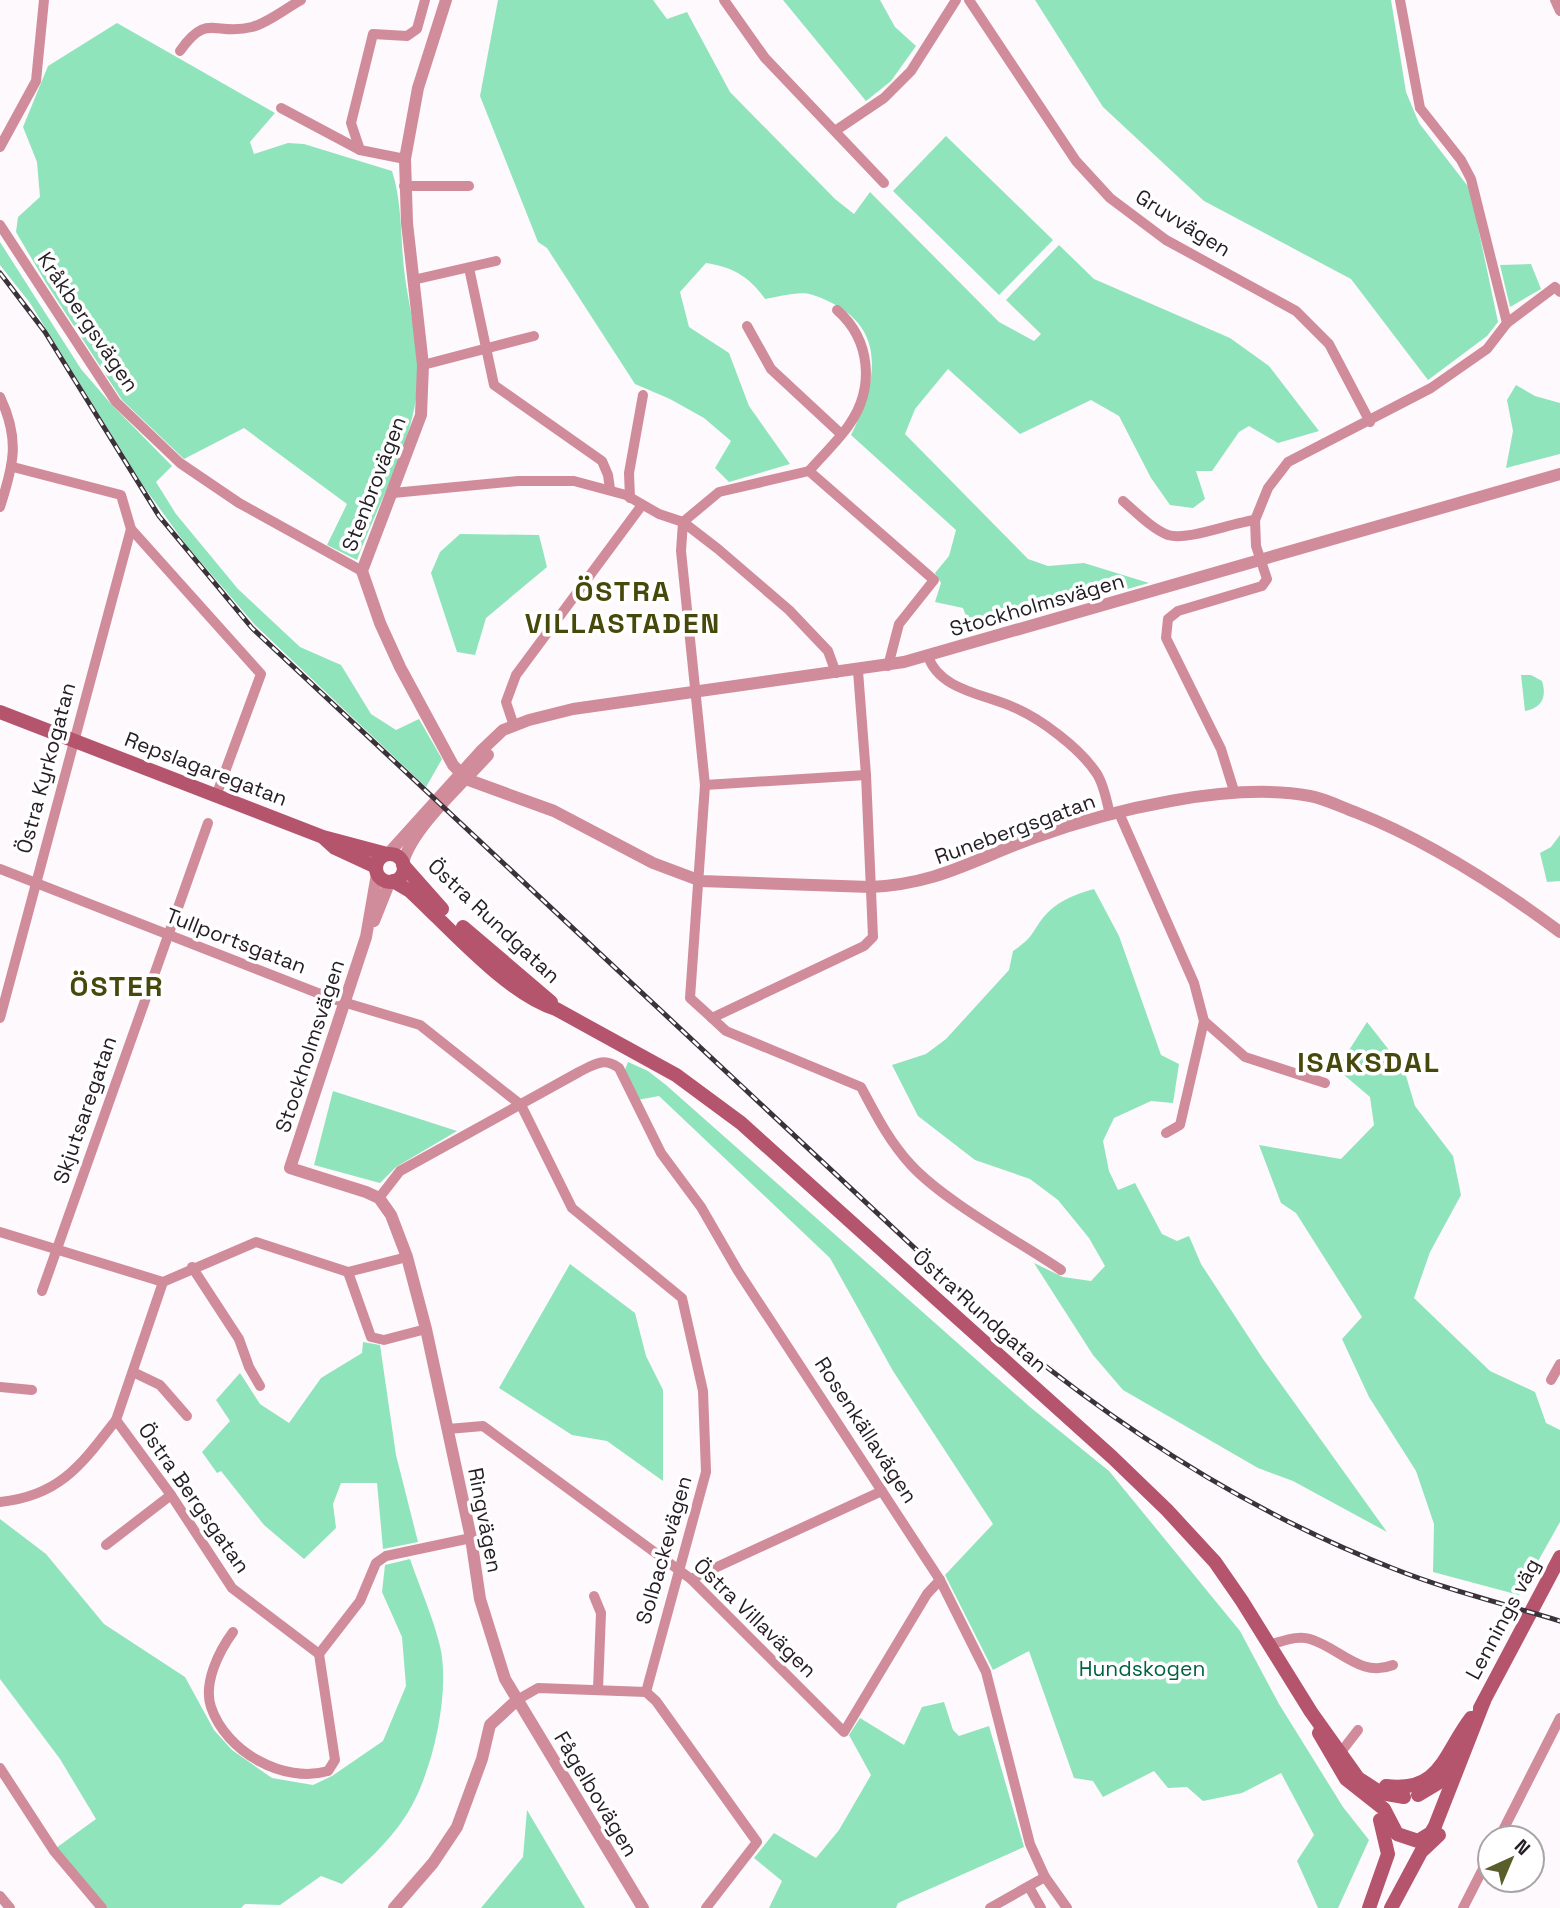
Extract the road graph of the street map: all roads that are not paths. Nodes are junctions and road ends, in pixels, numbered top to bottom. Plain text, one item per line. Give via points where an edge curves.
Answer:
1 (44, 0) edge
2 (301, 0) edge
3 (425, 0) edge
4 (446, 0) edge
5 (724, 0) edge
6 (956, 0) edge
7 (969, 0) edge
8 (1400, 0) edge
9 (1555, 0) edge
10 (1560, 11) edge
11 (180, 51) dead end
12 (281, 108) dead end
13 (835, 131) junction
14 (0, 147) edge
15 (360, 150) junction
16 (405, 159) junction
17 (884, 183) dead end
18 (404, 186) junction
19 (469, 186) dead end
20 (0, 225) edge
21 (496, 261) dead end
22 (469, 268) junction
23 (413, 280) junction
24 (1560, 292) edge
25 (837, 310) dead end
26 (1507, 323) junction
27 (747, 326) dead end
28 (534, 336) dead end
29 (487, 349) junction
30 (423, 365) junction
31 (643, 395) dead end
32 (0, 397) edge
33 (1370, 422) junction
34 (841, 434) junction
35 (13, 467) junction
36 (809, 471) junction
37 (1560, 474) edge
38 (610, 489) junction
39 (393, 493) junction
40 (630, 498) junction
41 (1123, 502) dead end
42 (642, 505) junction
43 (0, 507) edge
44 (1255, 520) junction
45 (683, 522) junction
46 (131, 529) junction
47 (1262, 561) junction
48 (362, 571) junction
49 (928, 656) junction
50 (888, 666) junction
51 (858, 671) junction
52 (836, 673) junction
53 (694, 690) junction
54 (0, 712) edge
55 (0, 718) edge
56 (514, 726) junction
57 (73, 741) junction
58 (866, 775) junction
59 (463, 776) junction
60 (705, 785) junction
61 (1234, 791) junction
62 (216, 796) junction
63 (1115, 814) junction
64 (208, 823) dead end
65 (323, 837) junction
66 (387, 854) junction
67 (403, 864) junction
68 (0, 869) edge
69 (384, 876) junction
70 (701, 881) junction
71 (35, 882) junction
72 (870, 887) junction
73 (1560, 932) edge
74 (167, 935) junction
75 (344, 1002) junction
76 (556, 1009) junction
77 (0, 1018) edge
78 (712, 1018) junction
79 (1205, 1021) junction
80 (1325, 1083) dead end
81 (521, 1105) junction
82 (1166, 1133) dead end
83 (379, 1198) junction
84 (0, 1232) edge
85 (56, 1251) junction
86 (407, 1257) junction
87 (192, 1267) junction
88 (1061, 1270) dead end
89 (348, 1272) junction
90 (163, 1282) junction
91 (42, 1291) dead end
92 (426, 1329) junction
93 (1560, 1364) edge
94 (133, 1372) junction
95 (1551, 1380) dead end
96 (260, 1386) dead end
97 (0, 1387) edge
98 (32, 1390) dead end
99 (187, 1416) dead end
100 (116, 1420) junction
101 (448, 1429) junction
102 (883, 1491) junction
103 (171, 1495) junction
104 (0, 1502) edge
105 (471, 1538) junction
106 (106, 1545) dead end
107 (1560, 1557) edge
108 (677, 1570) junction
109 (691, 1578) junction
110 (940, 1580) junction
111 (594, 1596) dead end
112 (233, 1632) dead end
113 (1272, 1644) junction
114 (318, 1654) junction
115 (1392, 1665) dead end
116 (598, 1689) junction
117 (646, 1692) junction
118 (517, 1700) junction
119 (1484, 1701) junction
120 (1311, 1712) junction
121 (1560, 1718) edge
122 (1357, 1730) dead end
123 (1341, 1752) junction
124 (0, 1768) edge
125 (1346, 1779) junction
126 (1411, 1796) junction
127 (1437, 1819) junction
128 (1506, 1824) edge
129 (1394, 1828) junction
130 (1418, 1841) junction
131 (1045, 1877) junction
132 (1476, 1882) edge
133 (1028, 1887) junction
134 (0, 1896) edge
135 (10, 1908) edge
136 (102, 1908) edge
137 (394, 1908) edge
138 (643, 1908) edge
139 (706, 1908) edge
140 (990, 1908) edge
141 (1041, 1908) edge
142 (1067, 1908) edge
143 (1370, 1908) edge
144 (1389, 1908) edge
145 (1463, 1908) edge

1 - 14 street via 36,81
2 - 11 street via 252,27 194,31
3 - 15 street via 417,29 407,36 373,34 351,123
4 - 16 street, Stenbrovägen via 418,88
5 - 13 street via 765,58
6 - 13 street via 911,71 884,98
7 - 33 street, Gruvvägen via 1076,161 1110,198 1166,240 1296,312 1329,344
8 - 26 street via 1420,108 1471,179
9 - 10 street
12 - 15 street
13 - 17 street
15 - 16 street
16 - 18 street, Stenbrovägen
18 - 19 street
18 - 23 street, Stenbrovägen
20 - 48 street, Kråkbergsvägen via 116,402 180,463 239,503
21 - 22 street
22 - 23 street
22 - 29 street
23 - 30 street, Stenbrovägen
24 - 26 street via 1555,287
25 - 34 street via 851,322 863,344 866,385
26 - 33 street via 1479,355
27 - 34 street via 771,369
28 - 29 street
29 - 30 street
29 - 38 street via 494,385 602,461
30 - 39 street, Stenbrovägen via 421,415
31 - 40 street via 629,473
32 - 35 street via 13,436
33 - 44 street via 1288,462 1268,488
34 - 36 street
35 - 43 street
35 - 46 street via 121,495
36 - 45 street via 719,492
36 - 50 street via 934,580 899,624
37 - 47 street, Stockholmsvägen
38 - 39 street via 574,481 518,481
38 - 40 street
39 - 48 street, Stenbrovägen
40 - 42 street
41 - 44 street via 1167,535 1191,537
42 - 45 street
42 - 56 street via 516,675 506,702
44 - 47 street
45 - 52 street via 789,610 828,651
45 - 53 street via 681,551
46 - 57 street, Östra Kyrkogatan
46 - 62 street via 261,674
47 - 49 street, Stockholmsvägen
47 - 61 street via 1267,579 1257,590 1178,611 1168,619 1166,638 1221,749
48 - 59 street, Stenbrovägen via 400,667
49 - 50 street, Stockholmsvägen
49 - 63 street via 937,673 950,683 1015,708 1059,734 1097,774
50 - 51 street, Stockholmsvägen
51 - 52 street, Stockholmsvägen
51 - 58 street
52 - 53 street, Stockholmsvägen
53 - 56 street, Stockholmsvägen via 573,709
53 - 60 street
54 - 57 main road, Repslagaregatan
55 - 57 main road, Repslagaregatan
56 - 59 street
57 - 62 main road, Repslagaregatan
57 - 71 street, Östra Kyrkogatan
58 - 60 street
58 - 72 street
59 - 66 street
59 - 67 street via 405,852
59 - 70 street, Runebergsgatan via 554,811 653,863
60 - 70 street
61 - 63 street, Runebergsgatan
61 - 73 street, Runebergsgatan via 1313,796 1363,815 1445,855
62 - 65 main road, Repslagaregatan
63 - 72 street, Runebergsgatan via 1036,837 941,877
63 - 79 street via 1194,983
64 - 74 street, Skjutsaregatan
65 - 66 main road, Repslagaregatan
65 - 69 main road, Repslagaregatan
66 - 67 main road via 399,857
66 - 69 main road via 379,859
67 - 69 main road via 400,877
67 - 76 main road, Östra Rundgatan via 441,907
68 - 71 street, Tullportsgatan
69 - 75 street, Stockholmsvägen
69 - 76 main road, Östra Rundgatan via 410,891 517,988
70 - 72 street, Runebergsgatan
70 - 78 street via 690,998
71 - 74 street, Tullportsgatan
71 - 77 street, Östra Kyrkogatan
72 - 78 street via 874,934 868,944
74 - 75 street, Tullportsgatan
74 - 85 street, Skjutsaregatan
75 - 81 street, Tullportsgatan via 420,1025
75 - 83 street, Stockholmsvägen via 290,1168
76 - 113 main road, Östra Rundgatan via 676,1075 768,1147 1167,1510 1215,1562
78 - 88 street via 726,1031 861,1087 884,1131 912,1167
79 - 80 street via 1245,1057
79 - 82 street via 1180,1125
81 - 83 street via 400,1171
81 - 102 street, Rosenkällavägen via 601,1061 618,1069 661,1153 701,1207
81 - 108 street, Solbackevägen via 572,1208 682,1298 703,1391 706,1472
83 - 86 street, Ringvägen via 391,1215
84 - 85 street
85 - 90 street
85 - 91 street, Skjutsaregatan
86 - 89 street
86 - 92 street, Ringvägen
87 - 89 street via 256,1242
87 - 90 street
87 - 96 street via 239,1339
89 - 92 street via 371,1337 384,1340
90 - 94 street, Östra Bergsgatan
92 - 101 street, Ringvägen
93 - 95 street
94 - 99 street via 160,1385
94 - 100 street, Östra Bergsgatan
97 - 98 street
100 - 103 street, Östra Bergsgatan
100 - 104 street via 75,1472 56,1484
101 - 105 street, Ringvägen
101 - 108 street, Östra Villavägen via 483,1426
102 - 109 street
102 - 110 street, Rosenkällavägen
103 - 106 street
103 - 114 street, Östra Bergsgatan via 232,1588
105 - 114 street via 386,1556 376,1563 360,1601
105 - 118 street, Ringvägen via 487,1626
107 - 119 main road, Lennings väg
108 - 109 street, Östra Villavägen
108 - 117 street, Solbackevägen
109 - 110 street, Östra Villavägen via 844,1732 927,1594
110 - 131 street, Rosenkällavägen via 986,1672 1030,1844
111 - 116 street via 601,1613
112 - 114 street via 220,1650 212,1674 210,1706 236,1745 260,1762 298,1774 328,1771 335,1760
113 - 115 street via 1311,1639 1364,1668 1381,1670
113 - 120 main road, Östra Rundgatan
116 - 117 street
116 - 118 street via 538,1688
117 - 139 street via 757,1842
118 - 137 street via 490,1725 457,1827
118 - 138 street, Fågelbovägen
119 - 123 main road via 1441,1766 1424,1782 1384,1786
119 - 126 main road, Lennings väg via 1438,1783
119 - 127 main road, Lennings väg
119 - 144 main road, Lennings väg via 1441,1832 1421,1852
120 - 123 main road, Östra Rundgatan
120 - 125 main road, Östra Rundgatan via 1323,1743
121 - 128 street
122 - 123 street
123 - 126 main road, Östra Rundgatan via 1369,1787
124 - 136 street via 54,1851
125 - 129 main road, Östra Rundgatan via 1384,1809
125 - 143 main road via 1378,1816 1388,1841
126 - 127 main road via 1433,1805
126 - 129 main road via 1391,1810
127 - 130 main road via 1431,1833
129 - 130 main road
129 - 143 main road via 1396,1858
130 - 144 main road, Lennings väg
131 - 133 street
131 - 142 street, Rosenkällavägen
132 - 145 street
133 - 140 street
133 - 141 street
134 - 135 street

